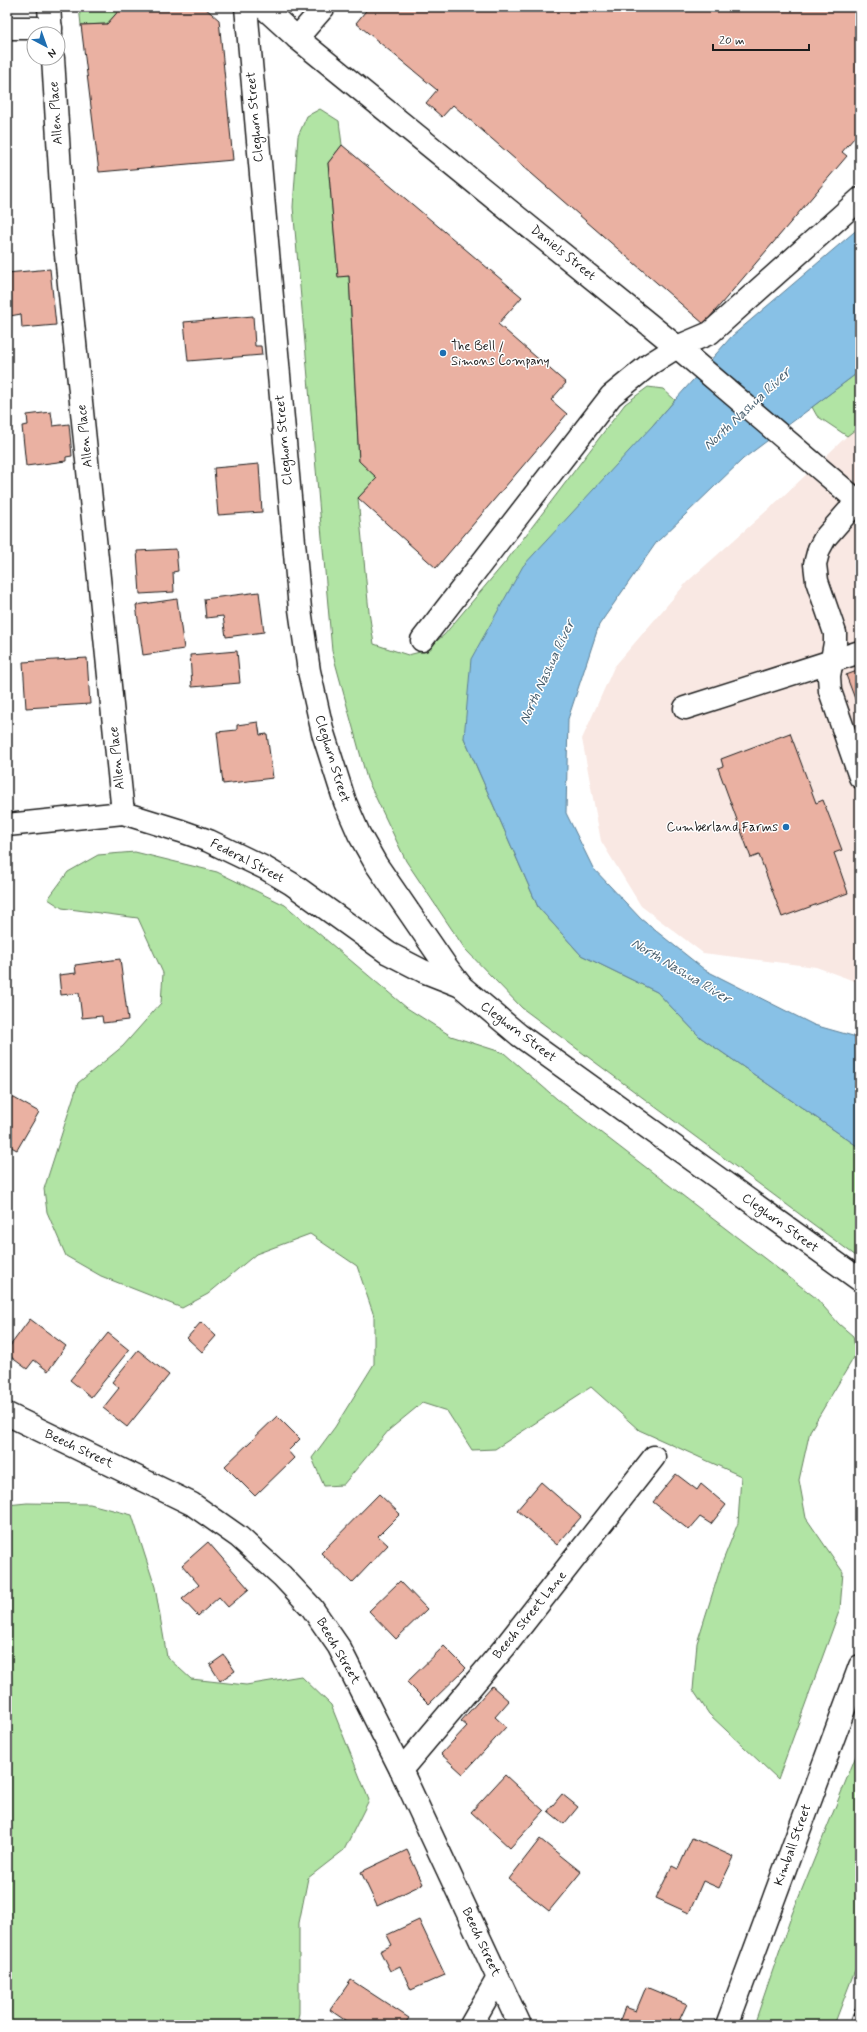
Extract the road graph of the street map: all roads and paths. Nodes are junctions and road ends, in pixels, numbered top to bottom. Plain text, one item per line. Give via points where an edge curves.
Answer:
1 (246, 7) edge
2 (263, 7) edge
3 (324, 7) edge
4 (50, 23) edge
5 (7, 28) edge
6 (297, 38) junction
7 (53, 66) edge
8 (860, 199) edge
9 (684, 353) junction
10 (859, 500) edge
11 (422, 640) dead end
12 (860, 652) edge
13 (832, 662) junction
14 (685, 708) dead end
15 (860, 777) edge
16 (123, 813) junction
17 (7, 825) edge
18 (462, 987) junction
19 (860, 1280) edge
20 (7, 1414) edge
21 (654, 1457) dead end
22 (860, 1666) edge
23 (402, 1770) junction
24 (498, 1978) junction
25 (471, 2025) edge
26 (520, 2025) edge
27 (727, 2025) edge

1 - 18 street, Cleghorn Street via 300,610 315,702 333,768 359,834 376,864
2 - 6 street, Daniels Street
3 - 6 street
4 - 5 street
6 - 9 street, Daniels Street
7 - 16 street, Allen Place via 64,235
8 - 9 street via 710,333
9 - 10 street, Daniels Street
9 - 11 street via 650,364 611,396
10 - 13 street via 825,538 815,564 817,581 835,633
12 - 13 street
13 - 14 street
13 - 15 street via 829,676 830,691
16 - 17 street, Federal Street
16 - 18 street, Federal Street via 209,841 265,868 292,884 388,953
18 - 19 street, Cleghorn Street via 519,1035
20 - 23 street, Beech Street via 192,1504 239,1538 299,1593 326,1626
21 - 23 street, Beech Street Lane via 504,1648
22 - 27 street, Kimball Street
23 - 24 street, Beech Street
24 - 25 street
24 - 26 street, Beech Street

